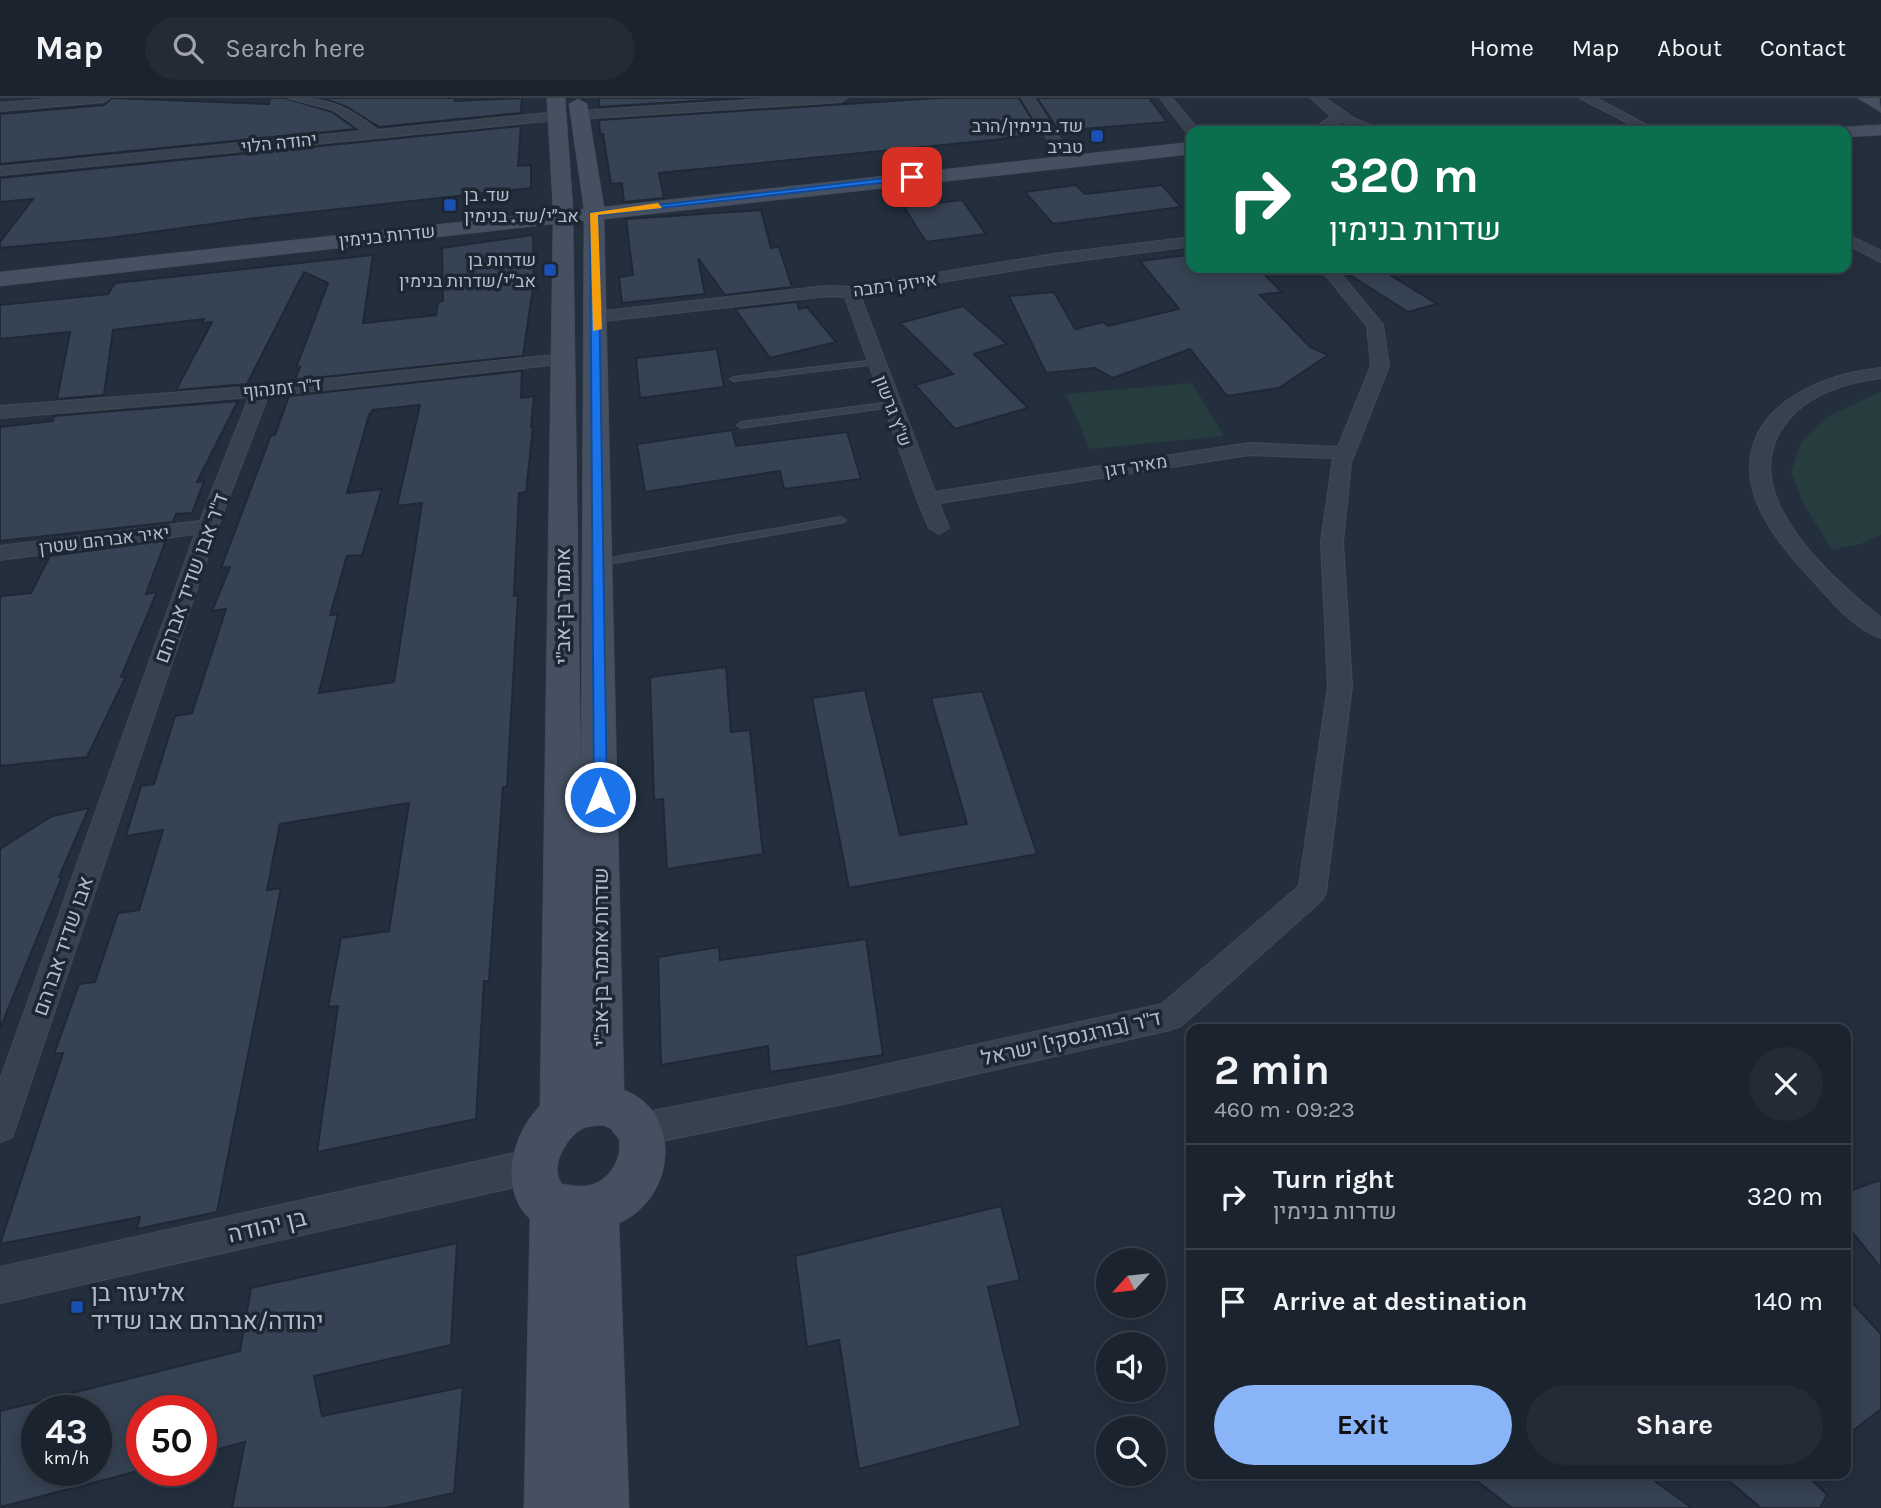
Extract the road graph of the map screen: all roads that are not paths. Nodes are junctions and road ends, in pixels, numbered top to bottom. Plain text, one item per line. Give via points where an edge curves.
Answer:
1 (104, 98) edge
2 (294, 98) edge
3 (841, 98) edge
4 (1028, 98) edge
5 (1166, 98) edge
6 (1318, 98) edge
7 (1586, 98) edge
8 (1867, 98) edge
9 (1873, 98) edge
10 (1881, 102) edge
11 (0, 107) edge
12 (568, 107) edge
13 (1881, 107) edge
14 (1335, 112) junction
15 (1328, 126) edge
16 (1360, 126) edge
17 (1642, 126) edge
18 (1881, 130) edge
19 (1851, 132) edge
20 (375, 134) junction
21 (1186, 134) edge
22 (1186, 143) edge
23 (1881, 144) edge
24 (1851, 145) edge
25 (1063, 153) junction
26 (0, 171) edge
27 (594, 205) junction
28 (563, 208) junction
29 (1851, 241) edge
30 (1186, 242) edge
31 (1881, 257) edge
32 (0, 261) edge
33 (1332, 273) edge
34 (0, 279) edge
35 (851, 292) junction
36 (596, 317) junction
37 (563, 359) junction
38 (875, 362) junction
39 (1881, 373) edge
40 (734, 379) dead end
41 (261, 391) junction
42 (890, 405) junction
43 (0, 412) edge
44 (741, 425) dead end
45 (1345, 453) junction
46 (927, 499) junction
47 (841, 520) dead end
48 (208, 526) junction
49 (939, 527) dead end
50 (0, 553) edge
51 (598, 564) junction
52 (1881, 630) edge
53 (125, 766) joint
54 (582, 1109) junction
55 (0, 1126) edge
56 (642, 1129) junction
57 (561, 1195) junction
58 (0, 1285) edge
59 (552, 1508) edge
60 (601, 1508) edge

1 - 11 street
2 - 20 street via 337,107
3 - 12 street, יהודה הלוי
4 - 25 street
5 - 21 street
6 - 14 street
7 - 17 street
8 - 13 main road
9 - 10 main road
12 - 20 street, יהודה הלוי
12 - 27 main road, שדרות אתמר בן-אב"י
12 - 28 main road, אתמר בן-אב"י
14 - 15 street via 1335,123
14 - 16 street
18 - 19 main road
20 - 26 street, יהודה הלוי
22 - 25 main road, שדרות בנימין
23 - 24 main road
25 - 27 main road, שדרות בנימין
27 - 28 main road, שדרות בנימין
27 - 36 main road, שדרות אתמר בן-אב"י
28 - 32 main road, שדרות בנימין
28 - 34 main road, שדרות בנימין
28 - 37 main road, אתמר בן-אב"י
29 - 31 street
30 - 35 street, אייזק רמבה
33 - 45 street, ד"ר [בורגנסקי] ישראל via 1375,325 1380,366
35 - 36 street, אייזק רמבה
35 - 38 street, ש"ץ גרשון
36 - 51 main road, שדרות אתמר בן-אב"י
37 - 41 street, ד"ר זמנהוף
37 - 54 main road, אתמר בן-אב"י
38 - 40 lane
38 - 42 street, ש"ץ גרשון
39 - 52 street via 1825,386 1797,400 1771,424 1760,447 1759,471 1770,507 1798,552 1839,597
41 - 43 street, ד"ר זמנהוף
41 - 48 street, ד"ר אבו שדיד אברהם
42 - 44 lane
42 - 46 street, ש"ץ גרשון
45 - 46 street, מאיר דגן via 1248,449
45 - 56 street, ד"ר [בורגנסקי] ישראל via 1332,542 1340,686 1312,892 1170,1016
46 - 49 street, ש"ץ גרשון
47 - 51 lane
48 - 50 street, יאיר אברהם שטרן
48 - 53 street, ד"ר אבו שדיד אברהם
51 - 54 main road, שדרות אתמר בן-אב"י
53 - 55 street, אבו שדיד אברהם
54 - 56 main road via 616,1105 632,1114
54 - 57 main road via 547,1131 537,1149
56 - 57 main road via 642,1166 616,1200
57 - 58 street, בן יהודה
57 - 59 main road
57 - 60 main road

